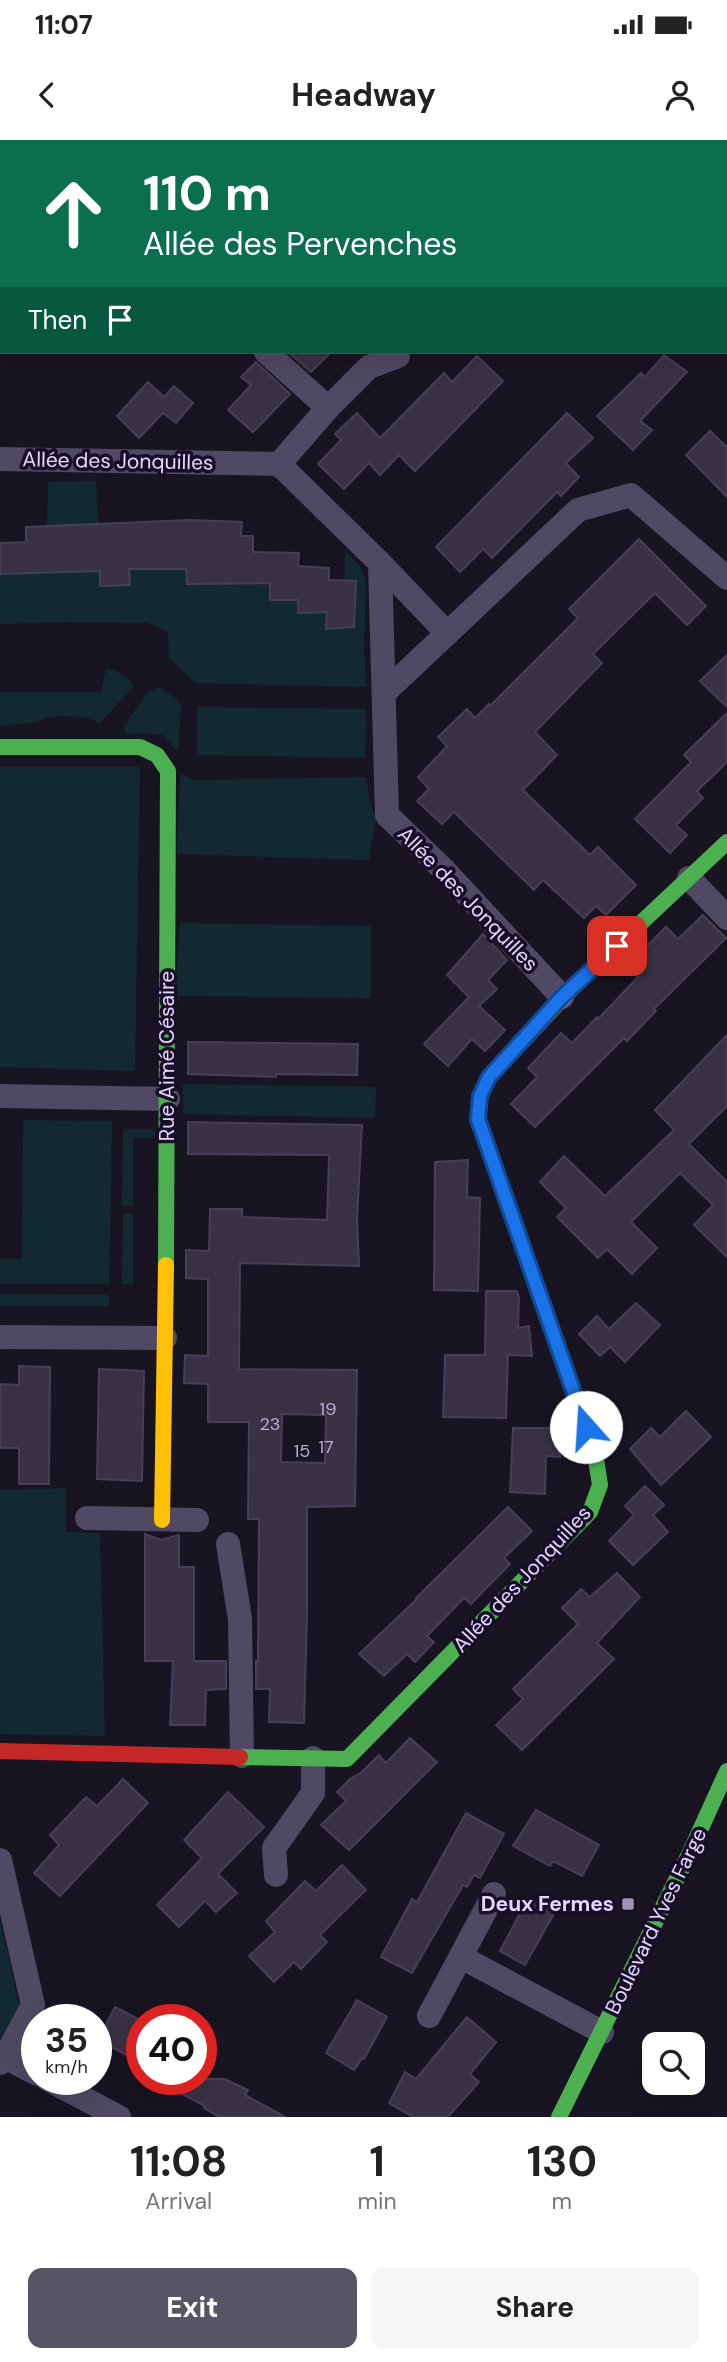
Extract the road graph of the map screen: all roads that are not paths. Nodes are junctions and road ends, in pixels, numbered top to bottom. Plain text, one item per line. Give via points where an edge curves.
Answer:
1 (268, 354) edge
2 (398, 356) dead end
3 (328, 408) junction
4 (0, 459) edge
5 (279, 464) junction
6 (380, 563) junction
7 (727, 578) edge
8 (447, 633) junction
9 (384, 693) junction
10 (0, 747) edge
11 (727, 842) edge
12 (689, 878) junction
13 (727, 918) edge
14 (562, 997) junction
15 (0, 1096) edge
16 (167, 1099) junction
17 (0, 1337) edge
18 (165, 1338) junction
19 (87, 1518) dead end
20 (162, 1520) junction
21 (197, 1520) dead end
22 (228, 1544) dead end
23 (0, 1751) edge
24 (242, 1756) junction
25 (313, 1758) junction
26 (726, 1774) edge
27 (0, 1860) edge
28 (276, 1875) dead end
29 (494, 1894) dead end
30 (461, 1957) junction
31 (429, 2016) dead end
32 (602, 2032) junction
33 (3, 2060) edge
34 (21, 2067) edge
35 (77, 2095) edge
36 (119, 2117) edge
37 (559, 2117) edge

1 - 3 street
2 - 3 street via 369,367
3 - 5 street
4 - 5 street, Allée des Jonquilles
5 - 6 street
6 - 8 street
6 - 9 street, Allée des Jonquilles
7 - 8 street via 631,495 578,510
8 - 9 street
9 - 14 street, Allée des Jonquilles via 387,815
10 - 16 street, Rue Aimé Césaire via 140,747 163,760 168,771
11 - 12 street
12 - 13 street
12 - 14 street
14 - 25 street, Allée des Jonquilles via 489,1077 480,1096 478,1119 595,1453 600,1485 590,1512 347,1759
15 - 16 street
16 - 18 street, Rue Aimé Césaire
17 - 18 street
18 - 20 street, Rue Aimé Césaire
19 - 20 street
20 - 21 street
22 - 24 street via 240,1619
23 - 24 street, Allée des Jonquilles
24 - 25 street, Allée des Jonquilles
25 - 28 street via 313,1793 274,1848
26 - 32 street, Boulevard Yves Farge
27 - 33 street via 33,2005
29 - 30 street
30 - 31 street
30 - 32 street, Boulevard Yves Farge
32 - 37 street, Boulevard Yves Farge
33 - 34 street
35 - 36 street

